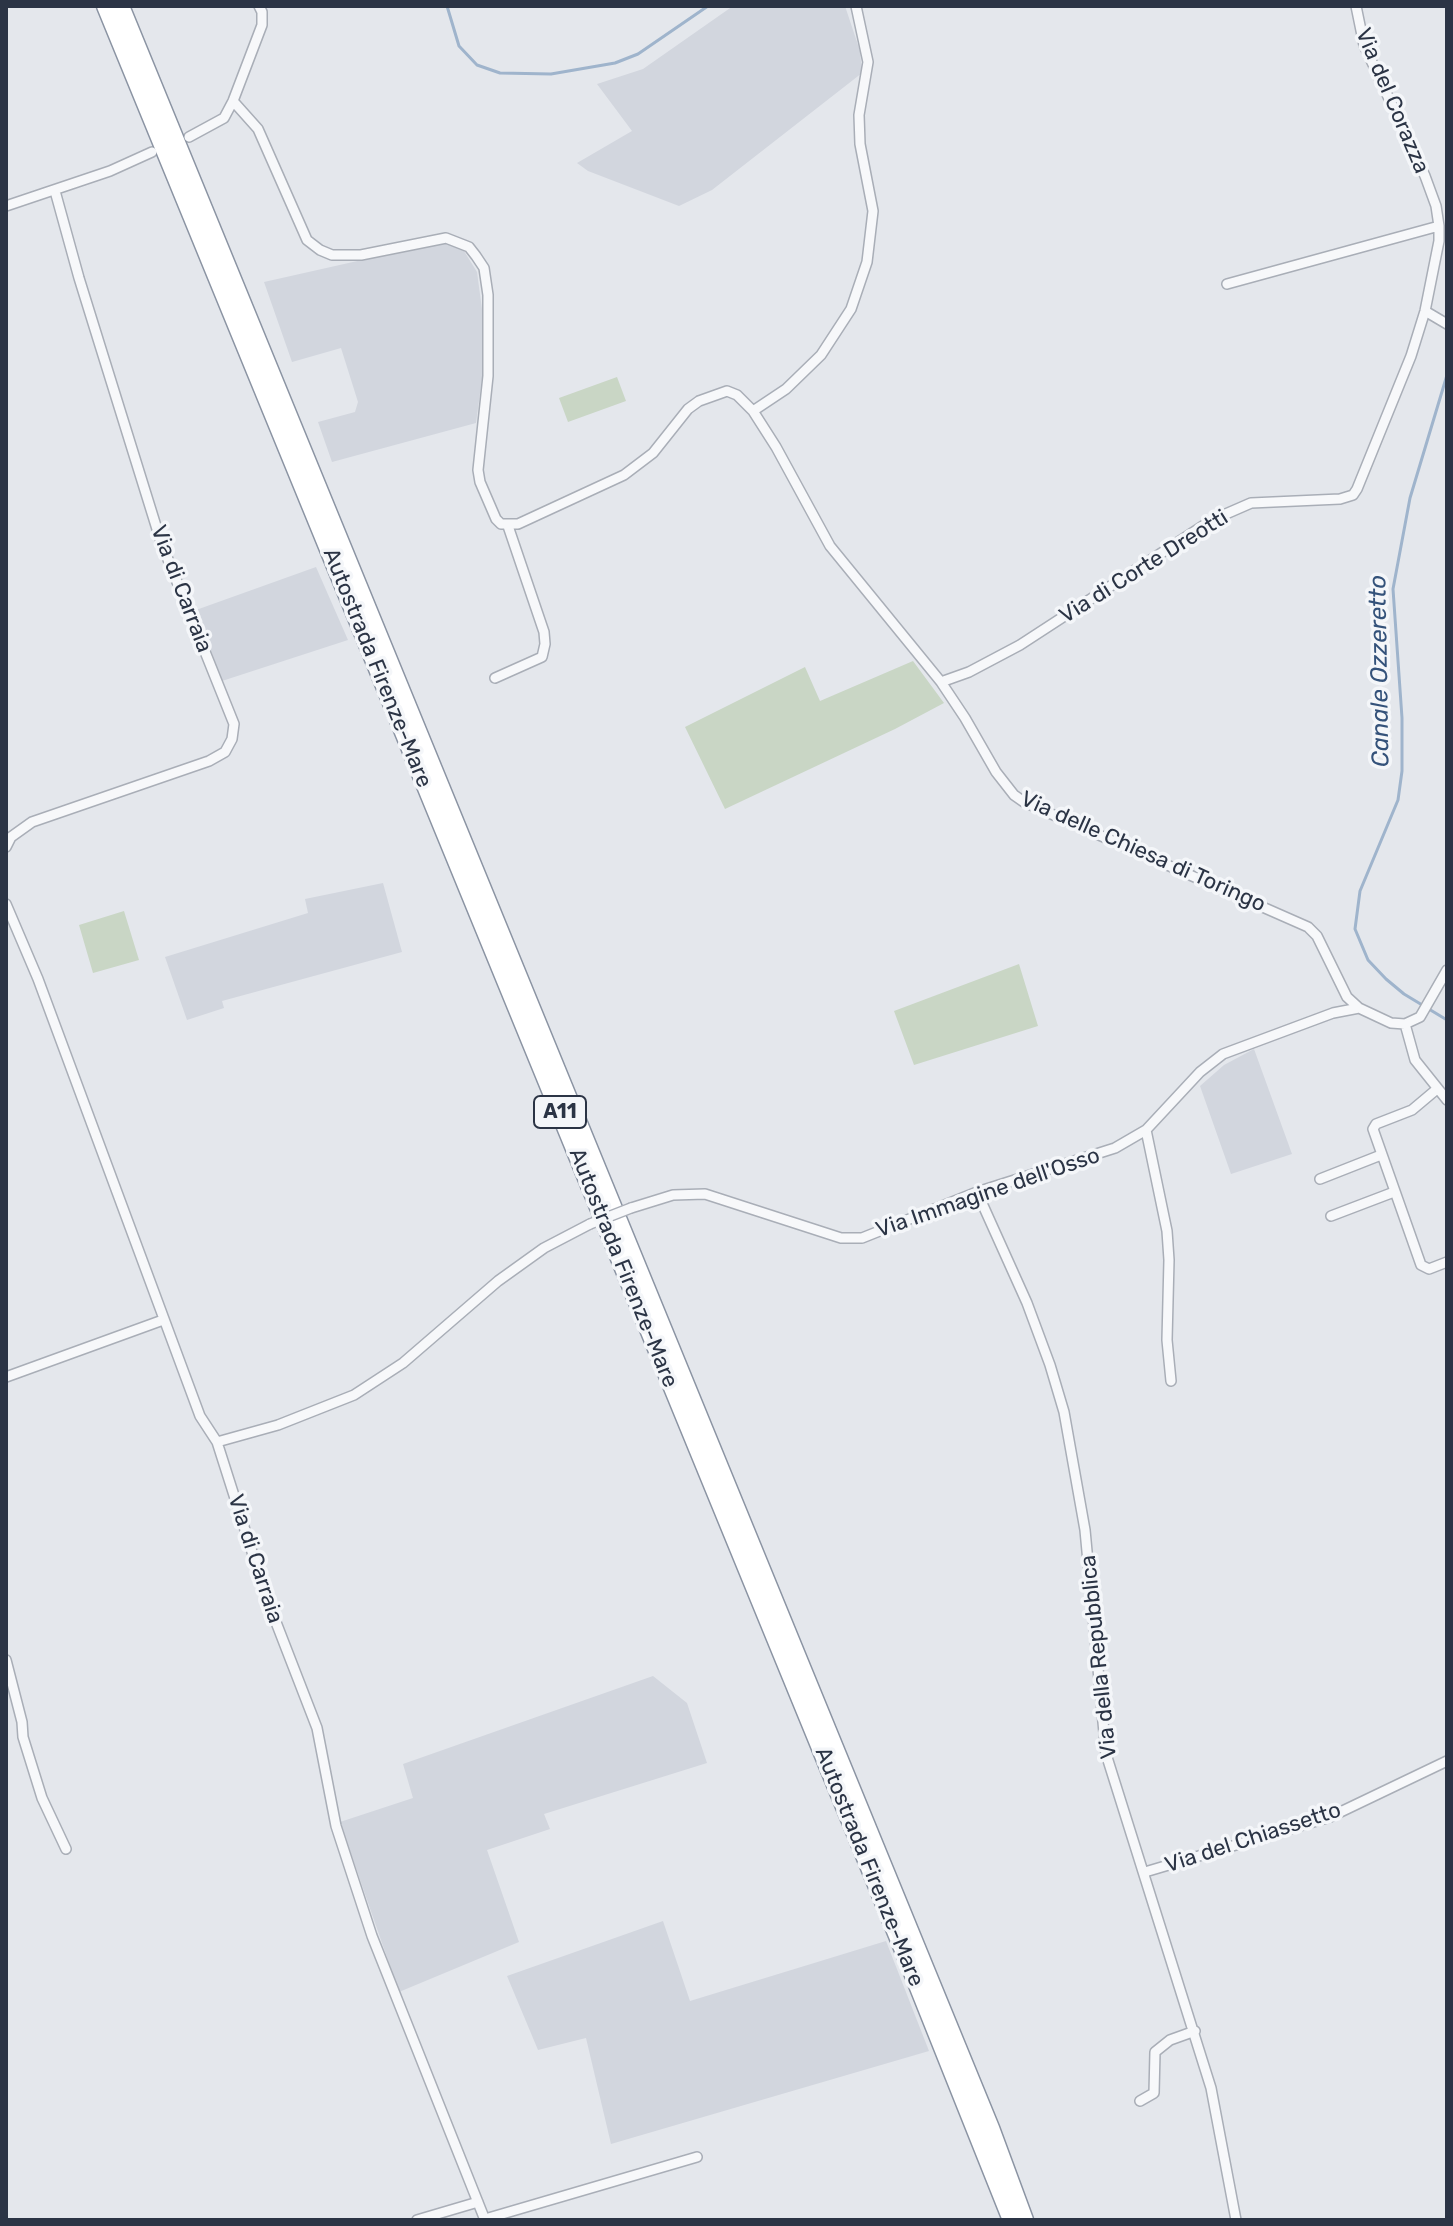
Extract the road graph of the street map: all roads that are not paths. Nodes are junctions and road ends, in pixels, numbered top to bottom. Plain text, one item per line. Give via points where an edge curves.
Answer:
1 (105, 6) edge
2 (121, 6) edge
3 (259, 6) edge
4 (856, 6) edge
5 (1356, 6) edge
6 (233, 101) junction
7 (189, 137) dead end
8 (152, 152) dead end
9 (55, 191) junction
10 (6, 206) edge
11 (1439, 226) junction
12 (1227, 284) dead end
13 (1425, 311) junction
14 (1447, 324) edge
15 (753, 411) junction
16 (508, 526) junction
17 (495, 678) dead end
18 (941, 682) junction
19 (6, 847) edge
20 (6, 907) edge
21 (1447, 970) edge
22 (1359, 1008) junction
23 (1405, 1024) junction
24 (1437, 1089) junction
25 (1447, 1100) edge
26 (1146, 1130) junction
27 (1381, 1155) junction
28 (1320, 1179) dead end
29 (977, 1192) junction
30 (1394, 1192) junction
31 (1331, 1216) dead end
32 (1447, 1262) edge
33 (163, 1320) junction
34 (6, 1377) edge
35 (1171, 1381) dead end
36 (217, 1442) junction
37 (6, 1660) edge
38 (1447, 1761) edge
39 (66, 1849) dead end
40 (1145, 1872) junction
41 (1195, 2031) junction
42 (1140, 2101) dead end
43 (697, 2157) dead end
44 (478, 2202) junction
45 (417, 2220) edge
46 (485, 2220) edge
47 (1011, 2220) edge
48 (1025, 2220) edge
49 (1236, 2220) edge

1 - 47 highway, Autostrada Firenze-Mare / A11
2 - 48 highway, Autostrada Firenze-Mare / A11
3 - 6 street via 262,25
4 - 15 street via 868,62 859,115 873,211 867,262 851,309 821,355
5 - 11 street, Via del Corazza via 1364,45 1425,176
6 - 7 street via 224,118
6 - 16 street via 258,129 307,240 320,250 361,255 446,238 469,247 484,268 488,376 478,470 496,519
8 - 9 street
9 - 10 street
9 - 19 street, Via di Carraia via 161,542 234,724 225,752 209,761 32,822
11 - 12 street
11 - 13 street, Via del Corazza
13 - 14 street
13 - 18 street, Via di Corte Dreotti via 1353,495 1251,503 1212,520 1020,645
15 - 16 street via 727,391 712,395 688,409 653,453 624,475
15 - 18 street, Via delle Chiesa di Toringo via 830,546
16 - 17 street via 545,644 542,657
18 - 22 street, Via delle Chiesa di Toringo via 1014,795 1308,927 1347,997
20 - 33 street, Via di Carraia via 38,979
21 - 23 street via 1420,1017
22 - 23 street
22 - 26 street, Via Immagine dell'Osso via 1223,1054
23 - 24 street via 1415,1060
24 - 25 street
24 - 27 street via 1412,1110 1376,1124
26 - 29 street, Via Immagine dell'Osso via 1115,1148
26 - 35 street via 1167,1231
27 - 28 street
27 - 30 street
29 - 36 street, Via Immagine dell'Osso, bridge via 862,1238 841,1238 705,1194 673,1195 631,1208 544,1248 403,1363 354,1395
29 - 40 street, Via della Repubblica via 1027,1303 1064,1412 1085,1530 1106,1754
30 - 31 street
30 - 32 street via 1421,1265 1429,1269
33 - 34 street
33 - 36 street, Via di Carraia via 200,1416
36 - 44 street, Via di Carraia via 267,1599 317,1728 336,1826 372,1936
37 - 39 street via 30,1762
38 - 40 street, Via del Chiassetto via 1330,1817
40 - 41 street, Via della Repubblica
41 - 42 street via 1155,2052 1154,2093
41 - 49 street, Via della Repubblica
43 - 46 street
44 - 45 street
44 - 46 street, Via di Carraia

